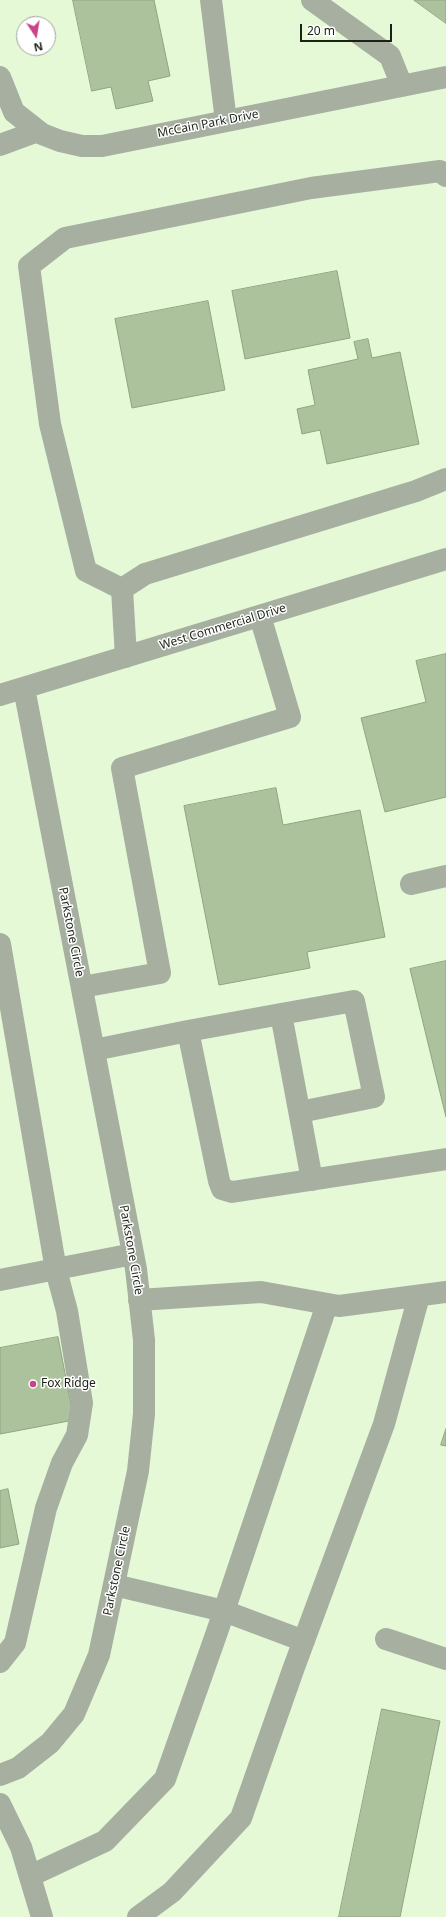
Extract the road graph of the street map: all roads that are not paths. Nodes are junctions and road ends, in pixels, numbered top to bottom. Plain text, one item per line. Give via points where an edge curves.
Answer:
1 (211, 0) edge
2 (312, 0) edge
3 (0, 77) edge
4 (446, 77) edge
5 (402, 86) junction
6 (226, 121) junction
7 (38, 131) junction
8 (0, 144) edge
9 (446, 176) edge
10 (446, 479) edge
11 (446, 559) edge
12 (122, 589) junction
13 (260, 616) junction
14 (126, 657) junction
15 (24, 688) junction
16 (0, 695) edge
17 (446, 876) edge
18 (411, 884) dead end
19 (0, 944) edge
20 (82, 987) junction
21 (281, 1014) junction
22 (188, 1031) junction
23 (94, 1050) junction
24 (300, 1112) junction
25 (446, 1159) edge
26 (312, 1180) junction
27 (133, 1254) junction
28 (56, 1270) junction
29 (0, 1280) edge
30 (446, 1292) edge
31 (419, 1296) junction
32 (140, 1300) junction
33 (327, 1304) junction
34 (114, 1585) junction
35 (224, 1611) junction
36 (386, 1639) dead end
37 (304, 1641) junction
38 (446, 1659) edge
39 (0, 1662) edge
40 (0, 1775) edge
41 (0, 1804) edge
42 (30, 1876) junction
43 (42, 1917) edge
44 (138, 1917) edge

1 - 6 street
2 - 5 street via 390,56
3 - 7 street, McCain Park Drive via 14,112
4 - 5 street, McCain Park Drive
5 - 6 street, McCain Park Drive
6 - 7 street, McCain Park Drive via 102,146 82,146 60,141
7 - 8 street
9 - 12 street via 440,171 311,188 64,238 29,266 50,424 86,571
10 - 12 street via 416,491 145,574
11 - 13 street, West Commercial Drive
12 - 14 street
13 - 14 street, West Commercial Drive
13 - 20 street via 290,718 122,768 160,973
14 - 15 street, West Commercial Drive
15 - 16 street, West Commercial Drive
15 - 20 street, Parkstone Circle
17 - 18 street
19 - 28 street
20 - 23 street, Parkstone Circle
21 - 22 street
21 - 24 street
21 - 24 street via 354,1000 374,1097
22 - 23 street
22 - 26 street via 222,1189 232,1192
23 - 27 street, Parkstone Circle
24 - 26 street
25 - 26 street
27 - 28 street
27 - 32 street, Parkstone Circle
28 - 29 street
28 - 39 street via 67,1311 82,1403 77,1435 62,1463 46,1508 15,1643
30 - 31 street
31 - 33 street via 339,1306
31 - 37 street via 384,1424
32 - 33 street via 261,1292
32 - 34 street, Parkstone Circle via 144,1340 144,1414 138,1471
33 - 35 street
34 - 35 street
34 - 40 street, Parkstone Circle via 99,1655 74,1714 50,1743 18,1768
35 - 37 street
35 - 42 street via 165,1779 105,1841
36 - 38 street
37 - 44 street via 241,1818 172,1892
41 - 42 street via 21,1847
42 - 43 street

